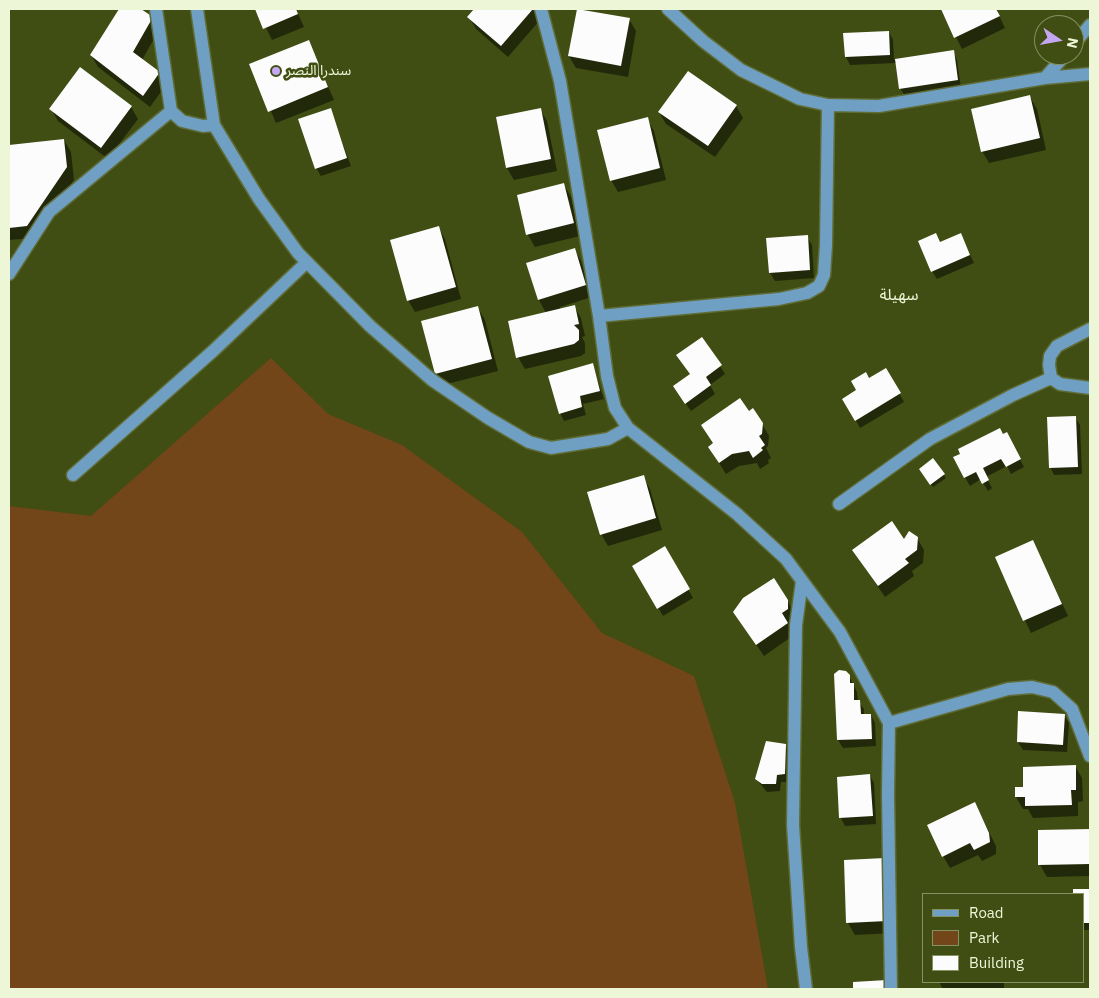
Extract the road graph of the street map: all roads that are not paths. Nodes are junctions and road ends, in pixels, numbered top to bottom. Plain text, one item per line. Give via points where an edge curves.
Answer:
1 (156, 9) edge
2 (197, 9) edge
3 (541, 9) edge
4 (668, 9) edge
5 (1056, 65) edge
6 (1090, 74) edge
7 (1045, 78) junction
8 (828, 105) junction
9 (171, 111) junction
10 (214, 125) junction
11 (307, 262) junction
12 (9, 274) edge
13 (599, 316) junction
14 (1090, 329) edge
15 (1050, 378) junction
16 (1090, 388) edge
17 (628, 428) junction
18 (73, 475) dead end
19 (839, 504) dead end
20 (802, 581) junction
21 (889, 723) junction
22 (1090, 756) edge
23 (806, 989) edge
24 (891, 989) edge

1 - 9 street
2 - 10 street
3 - 13 street via 560,81
4 - 8 street via 741,70 800,99
5 - 7 street
6 - 7 street
7 - 8 street via 879,106
8 - 13 street via 826,245 824,275 819,286 807,293 779,299
9 - 10 street via 193,125
9 - 12 street via 82,182 50,212
10 - 11 street via 259,199
11 - 17 street via 370,326 432,380 529,442 551,448 578,445 608,439
11 - 18 street
13 - 17 street via 615,408
14 - 15 street via 1057,346 1050,356
15 - 16 street via 1069,387
15 - 19 street via 930,439
17 - 20 street via 737,514 786,559
20 - 21 street via 840,632
20 - 23 street via 796,625 794,825
21 - 22 street via 1008,688 1032,687 1053,692 1072,709
21 - 24 street

